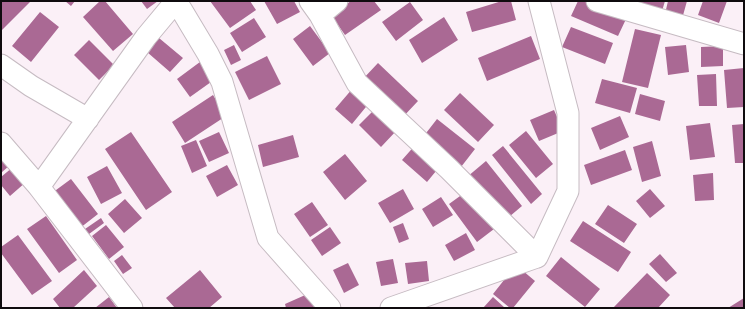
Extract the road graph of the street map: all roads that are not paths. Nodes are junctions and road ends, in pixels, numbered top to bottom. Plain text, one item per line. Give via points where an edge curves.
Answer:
1 (337, 1) edge
2 (539, 1) edge
3 (597, 1) edge
4 (175, 2) edge
5 (315, 8) edge
6 (744, 44) edge
7 (1, 65) edge
8 (88, 119) junction
9 (1, 143) edge
10 (39, 188) junction
11 (537, 257) junction
12 (132, 308) edge
13 (330, 308) edge
14 (391, 308) edge

1 - 5 street
2 - 11 street via 568,113 568,191
3 - 6 street
4 - 8 street via 146,37
4 - 13 street via 208,54 222,82 268,238
5 - 11 street via 357,83 449,169
7 - 8 street via 31,86
8 - 10 street
9 - 10 street
10 - 12 street
11 - 14 street

